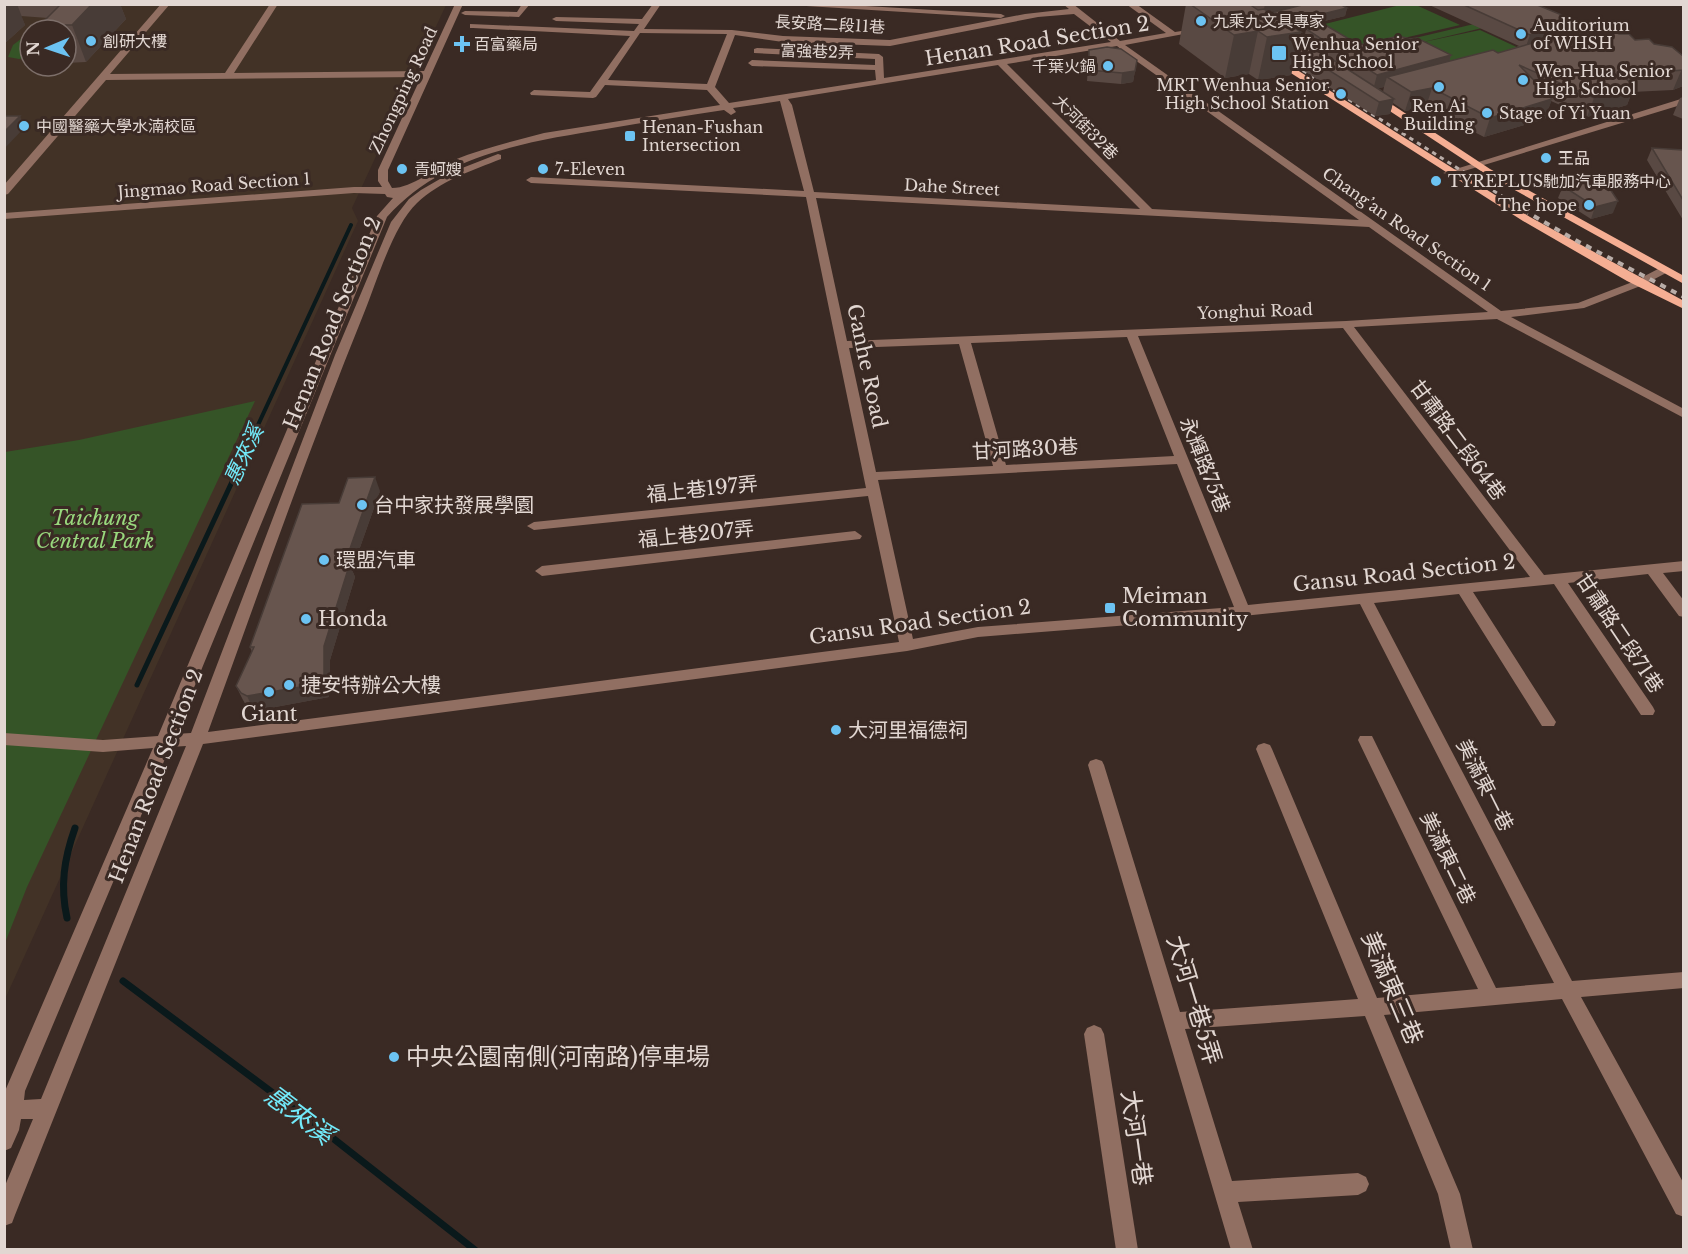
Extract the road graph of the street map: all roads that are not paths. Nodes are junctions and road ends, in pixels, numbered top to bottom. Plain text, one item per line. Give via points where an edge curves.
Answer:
1 (166, 4) edge
2 (274, 4) edge
3 (459, 4) edge
4 (526, 4) edge
5 (657, 4) edge
6 (778, 4) edge
7 (1067, 4) edge
8 (1130, 4) edge
9 (1519, 4) edge
10 (1076, 11) junction
11 (465, 13) dead end
12 (1035, 16) junction
13 (556, 19) dead end
14 (473, 26) dead end
15 (640, 29) junction
16 (732, 32) junction
17 (1173, 34) junction
18 (765, 35) junction
19 (1605, 36) edge
20 (1122, 46) junction
21 (757, 51) junction
22 (1270, 56) edge
23 (1004, 65) junction
24 (880, 68) junction
25 (426, 74) junction
26 (227, 76) junction
27 (102, 77) junction
28 (880, 81) junction
29 (602, 82) junction
30 (710, 87) junction
31 (534, 93) dead end
32 (1368, 93) edge
33 (784, 101) junction
34 (1683, 101) edge
35 (730, 110) junction
36 (1476, 164) junction
37 (1448, 173) junction
38 (531, 180) dead end
39 (4, 192) edge
40 (425, 192) joint
41 (810, 194) junction
42 (391, 195) junction
43 (410, 196) junction
44 (1150, 213) junction
45 (4, 216) edge
46 (4, 224) edge
47 (1371, 224) junction
48 (1662, 271) junction
49 (1683, 281) edge
50 (1639, 283) junction
51 (1683, 306) edge
52 (1499, 315) junction
53 (1346, 324) junction
54 (1131, 333) junction
55 (964, 340) junction
56 (842, 345) junction
57 (1683, 414) edge
58 (1182, 460) junction
59 (1001, 469) junction
60 (871, 476) junction
61 (874, 491) junction
62 (534, 526) dead end
63 (855, 536) dead end
64 (1683, 566) edge
65 (1652, 569) junction
66 (542, 571) dead end
67 (1558, 579) junction
68 (1540, 580) junction
69 (1463, 588) junction
70 (1365, 598) junction
71 (1243, 611) junction
72 (1683, 612) edge
73 (907, 646) junction
74 (1647, 711) dead end
75 (1548, 722) dead end
76 (4, 739) edge
77 (196, 740) junction
78 (1366, 740) dead end
79 (164, 742) junction
80 (1264, 749) dead end
81 (1096, 765) dead end
82 (1683, 980) edge
83 (1567, 990) junction
84 (1490, 995) junction
85 (1372, 1007) junction
86 (1173, 1021) junction
87 (1095, 1034) dead end
88 (47, 1109) junction
89 (9, 1110) edge
90 (4, 1141) edge
91 (1358, 1184) dead end
92 (1225, 1192) junction
93 (1683, 1206) edge
94 (4, 1215) edge
95 (1126, 1250) edge
96 (1242, 1250) edge
97 (1462, 1250) edge

1 - 27 street
2 - 26 street
3 - 25 street, Zhongping Road
4 - 11 street via 519,15
5 - 15 street
6 - 12 street
7 - 10 street, Chang’an Road Section 1
8 - 17 street
9 - 19 street
10 - 12 street
10 - 20 street, Chang’an Road Section 1
12 - 18 street, 長安路二段11巷 via 890,43
13 - 15 street
14 - 15 street
15 - 16 street, 長安路二段11巷
15 - 29 street
16 - 18 street, 長安路二段11巷
16 - 30 street
17 - 20 street, Henan Road Section 2
17 - 20 street, Henan Road Section 2 via 1208,33
18 - 21 street
20 - 23 street, Henan Road Section 2
20 - 47 street, Chang’an Road Section 1
21 - 24 street via 869,55 879,57
21 - 24 street, 富強巷2弄 via 751,66
22 - 37 main road
23 - 28 street, Henan Road Section 2
23 - 33 street, Henan Road Section 2
23 - 44 street, 大河街32巷
24 - 28 street
25 - 26 street
25 - 42 street, Zhongping Road via 383,170
26 - 27 street
27 - 39 street
28 - 33 street, Henan Road Section 2
29 - 30 street
29 - 31 street via 593,95
30 - 35 street
32 - 36 main road
33 - 35 street, Henan Road Section 2
33 - 41 street, Ganhe Road
34 - 36 street
35 - 40 street, Henan Road Section 2 via 522,150 483,162
35 - 43 street, Henan Road Section 2 via 517,142 440,169
36 - 37 street
36 - 48 main road
37 - 50 main road
38 - 41 street, Dahe Street
40 - 43 street, Jingmao Road Section 1
41 - 44 street, Dahe Street
41 - 56 street, Ganhe Road
42 - 43 street, Jingmao Road Section 1
42 - 45 street, Jingmao Road Section 1 via 354,190
42 - 46 street, Jingmao Road Section 1
42 - 79 street, Henan Road Section 2
43 - 77 street, Henan Road Section 2 via 340,355
44 - 47 street, Dahe Street
47 - 52 street, Chang’an Road Section 1
48 - 49 main road
48 - 50 street, Yonghui Road
50 - 51 main road
50 - 52 street, Yonghui Road via 1580,306
52 - 53 street, Yonghui Road
52 - 57 street, Chang’an Road Section 1
53 - 54 street, Yonghui Road
53 - 68 street, 甘肅路二段64巷
54 - 55 street, Yonghui Road
54 - 58 street, 永輝路75巷
55 - 56 street, Yonghui Road
55 - 59 street
56 - 60 street, Ganhe Road
58 - 59 street, 甘河路30巷
58 - 71 street, 永輝路75巷
59 - 60 street, 甘河路30巷
60 - 61 street, Ganhe Road
61 - 62 street, 福上巷197弄
61 - 73 street, Ganhe Road
63 - 66 street, 福上巷207弄
64 - 65 street, Gansu Road Section 2
65 - 67 street, Gansu Road Section 2
65 - 72 street
67 - 68 street, Gansu Road Section 2
67 - 74 street, 甘肅路二段71巷
68 - 69 street, Gansu Road Section 2
69 - 70 street, Gansu Road Section 2
69 - 75 street
70 - 71 street, Gansu Road Section 2
70 - 83 street, 美滿東一巷
71 - 73 street, Gansu Road Section 2 via 978,632
73 - 77 street, Gansu Road Section 2
76 - 79 street, Gansu Road Section 2 via 102,746
77 - 79 street, Gansu Road Section 2
77 - 88 street, Henan Road Section 2
78 - 84 street, 美滿東二巷
79 - 89 street, Henan Road Section 2
80 - 85 street, 美滿東三巷
81 - 86 street, 大河一巷5弄
82 - 83 street
83 - 84 street
83 - 93 street, 美滿東一巷
84 - 85 street
85 - 86 street
85 - 97 street, 美滿東三巷 via 1449,1194
86 - 92 street, 大河一巷5弄
87 - 95 street, 大河一巷
88 - 89 street
88 - 94 street, Henan Road Section 2
89 - 90 street, Henan Road Section 2
91 - 92 street
92 - 96 street, 大河一巷5弄

